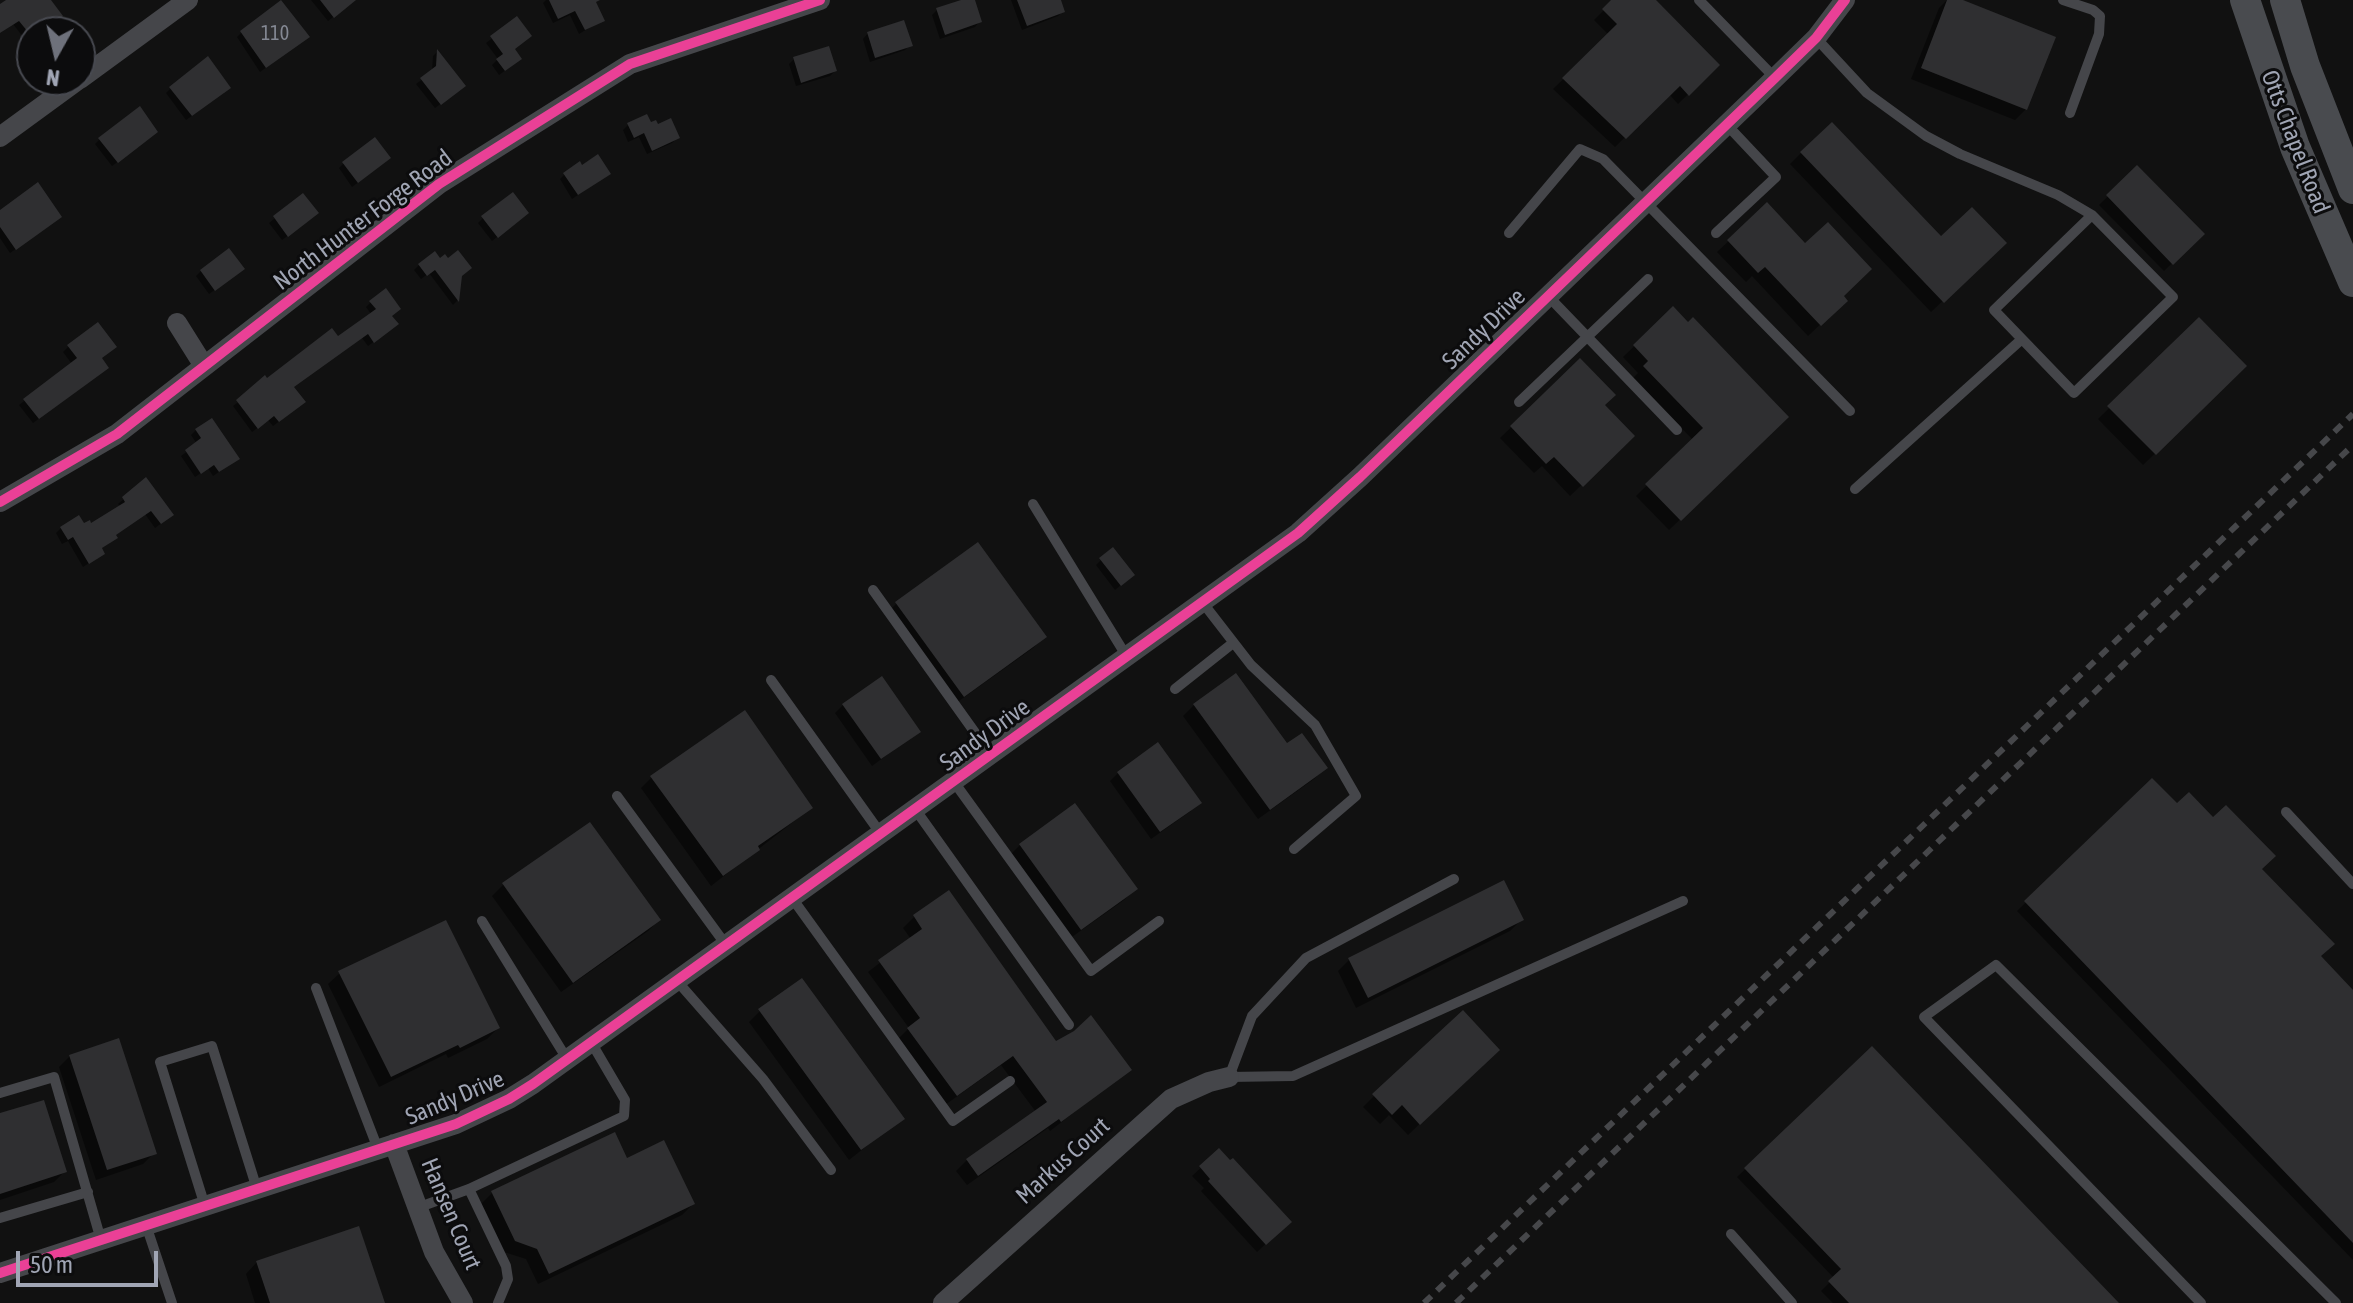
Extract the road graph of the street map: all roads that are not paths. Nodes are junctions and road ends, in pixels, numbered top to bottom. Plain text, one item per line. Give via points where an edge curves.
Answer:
1 (188, 0) edge
2 (820, 0) edge
3 (1699, 0) edge
4 (1845, 0) edge
5 (2063, 0) edge
6 (2245, 0) edge
7 (2285, 0) edge
8 (1816, 38) junction
9 (96, 67) edge
10 (1775, 78) junction
11 (56, 96) edge
12 (2070, 113) dead end
13 (1726, 124) junction
14 (0, 137) edge
15 (2353, 189) edge
16 (1646, 201) junction
17 (2092, 215) junction
18 (1509, 233) dead end
19 (1716, 233) dead end
20 (2348, 271) edge
21 (1648, 279) dead end
22 (1548, 296) junction
23 (177, 323) dead end
24 (1587, 337) junction
25 (2022, 339) junction
26 (204, 366) junction
27 (1519, 402) dead end
28 (1850, 411) dead end
29 (1677, 430) dead end
30 (1855, 489) dead end
31 (0, 502) edge
32 (1033, 504) dead end
33 (873, 590) dead end
34 (1203, 603) junction
35 (1233, 643) junction
36 (1127, 657) junction
37 (771, 680) dead end
38 (1175, 689) dead end
39 (991, 755) junction
40 (954, 782) junction
41 (617, 796) dead end
42 (915, 809) junction
43 (2286, 812) dead end
44 (881, 834) junction
45 (1294, 849) dead end
46 (1454, 879) dead end
47 (2353, 884) edge
48 (792, 898) junction
49 (1683, 901) dead end
50 (482, 921) dead end
51 (1159, 921) dead end
52 (726, 945) junction
53 (677, 981) junction
54 (316, 988) dead end
55 (1069, 1025) dead end
56 (591, 1042) junction
57 (567, 1059) junction
58 (1229, 1077) junction
59 (1010, 1081) dead end
60 (0, 1093) edge
61 (386, 1147) junction
62 (831, 1170) dead end
63 (257, 1189) junction
64 (469, 1189) junction
65 (88, 1192) junction
66 (205, 1206) junction
67 (417, 1208) junction
68 (0, 1218) edge
69 (146, 1225) junction
70 (1731, 1234) dead end
71 (101, 1240) junction
72 (0, 1273) edge
73 (172, 1303) edge
74 (463, 1303) edge
75 (498, 1303) edge
76 (943, 1303) edge
77 (1792, 1303) edge
78 (2201, 1303) edge
79 (2336, 1303) edge

1 - 9 street
2 - 26 street, North Hunter Forge Road via 630,64 439,184
3 - 10 lane
4 - 8 street, Sandy Drive
5 - 12 lane via 2100,16 2099,34
6 - 20 main road, Otts Chapel Road via 2276,97
7 - 15 main road, Otts Chapel Road
8 - 10 street, Sandy Drive
8 - 17 lane via 1867,93 1926,136
10 - 13 street, Sandy Drive
11 - 14 street
13 - 16 street, Sandy Drive
13 - 19 lane via 1776,177
16 - 18 lane via 1603,159 1580,149
16 - 22 street, Sandy Drive
16 - 28 lane
17 - 25 lane via 1994,310
17 - 25 lane via 2173,297 2074,393
21 - 24 lane
22 - 24 lane
22 - 34 street, Sandy Drive via 1327,507
23 - 26 street
24 - 27 lane
24 - 29 lane
25 - 30 lane
26 - 31 street, North Hunter Forge Road via 117,434
32 - 36 lane
33 - 39 lane
34 - 35 lane
34 - 36 street, Sandy Drive
35 - 38 lane
35 - 45 lane via 1315,725 1356,796
36 - 39 street, Sandy Drive
37 - 44 lane
39 - 40 street, Sandy Drive
40 - 42 street, Sandy Drive
40 - 51 lane via 1091,971
41 - 52 lane
42 - 44 street, Sandy Drive
42 - 55 lane
43 - 47 lane
44 - 48 street, Sandy Drive
46 - 58 lane via 1306,958 1252,1016
48 - 52 street, Sandy Drive
48 - 59 lane via 953,1121
49 - 58 lane via 1293,1076
50 - 57 lane
52 - 53 street, Sandy Drive
53 - 56 street, Sandy Drive
53 - 62 lane via 763,1079
54 - 61 lane
56 - 57 street, Sandy Drive
56 - 64 lane via 625,1100 624,1116
57 - 61 street, Sandy Drive via 481,1114
58 - 76 street, Markus Court via 1171,1099
60 - 65 lane via 54,1077
61 - 63 street, Sandy Drive
61 - 67 street, Hansen Court
63 - 66 street, Sandy Drive
63 - 66 lane via 212,1046 160,1062
64 - 67 lane
64 - 75 lane via 506,1266 508,1279
65 - 68 lane
65 - 71 lane
66 - 69 street, Sandy Drive
67 - 74 street, Hansen Court
69 - 71 street, Sandy Drive
69 - 73 lane
70 - 77 lane
71 - 72 street, Sandy Drive
78 - 79 lane via 1924,1017 1996,965

